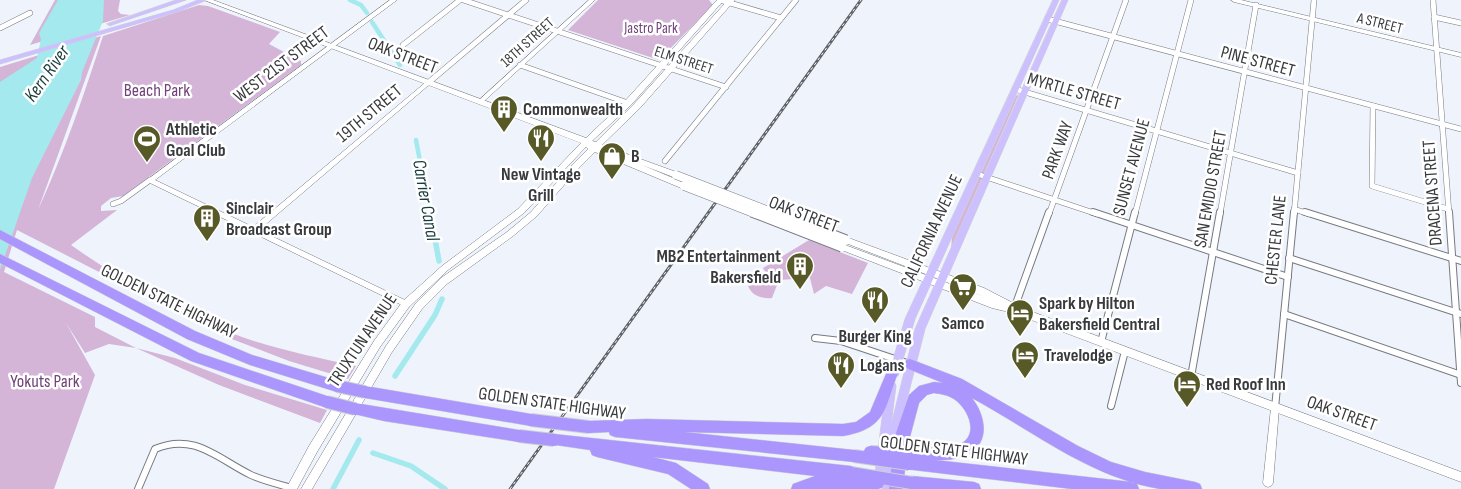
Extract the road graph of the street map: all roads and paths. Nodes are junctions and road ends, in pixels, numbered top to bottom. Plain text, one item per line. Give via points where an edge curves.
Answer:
1 (183, 0) edge
2 (205, 0) edge
3 (394, 0) edge
4 (461, 0) edge
5 (526, 0) edge
6 (592, 0) edge
7 (721, 0) edge
8 (796, 0) edge
9 (1056, 0) edge
10 (1065, 0) edge
11 (1126, 0) edge
12 (1191, 0) edge
13 (1234, 0) edge
14 (1314, 0) edge
15 (1432, 0) edge
16 (731, 1) edge
17 (1252, 3) edge
18 (30, 13) dead end
19 (508, 15) junction
20 (1434, 17) junction
21 (781, 18) junction
22 (1047, 19) junction
23 (1312, 19) junction
24 (1056, 21) junction
25 (1461, 23) edge
26 (0, 28) edge
27 (109, 28) junction
28 (558, 31) junction
29 (1113, 36) junction
30 (403, 45) dead end
31 (330, 46) junction
32 (1436, 49) junction
33 (20, 53) junction
34 (1177, 53) junction
35 (1461, 55) edge
36 (0, 57) edge
37 (0, 62) edge
38 (520, 65) junction
39 (661, 65) junction
40 (670, 68) junction
41 (1244, 71) junction
42 (428, 83) junction
43 (726, 87) junction
44 (1306, 88) junction
45 (1015, 89) junction
46 (1024, 92) junction
47 (480, 102) junction
48 (628, 103) junction
49 (1373, 106) junction
50 (1086, 110) junction
51 (1442, 124) junction
52 (1461, 129) edge
53 (1156, 131) junction
54 (592, 145) junction
55 (1230, 153) junction
56 (665, 161) dead end
57 (1298, 173) junction
58 (977, 174) junction
59 (986, 177) junction
60 (150, 180) junction
61 (1054, 200) junction
62 (113, 204) dead end
63 (1294, 209) junction
64 (1448, 209) junction
65 (521, 212) junction
66 (1131, 225) junction
67 (254, 230) junction
68 (0, 234) edge
69 (1213, 252) junction
70 (1290, 258) junction
71 (1452, 258) junction
72 (4, 260) edge
73 (1461, 261) edge
74 (454, 274) junction
75 (929, 276) junction
76 (1288, 277) junction
77 (941, 280) junction
78 (406, 304) junction
79 (1014, 308) junction
80 (1284, 314) junction
81 (1458, 314) edge
82 (814, 338) dead end
83 (1101, 342) junction
84 (1125, 351) junction
85 (901, 364) junction
86 (1461, 375) edge
87 (1191, 377) junction
88 (906, 381) junction
89 (1461, 383) edge
90 (1111, 406) dead end
91 (1275, 408) junction
92 (644, 430) junction
93 (902, 434) junction
94 (628, 454) junction
95 (909, 459) junction
96 (1461, 477) edge
97 (851, 478) junction
98 (1268, 483) dead end
99 (138, 489) edge
100 (292, 489) edge
101 (306, 489) edge
102 (703, 489) edge
103 (798, 489) edge
104 (878, 489) edge
105 (887, 489) edge
106 (896, 489) edge
107 (974, 489) edge
108 (1132, 489) edge
109 (1195, 489) edge

1 - 27 main road
2 - 27 main road
2 - 31 main road, OAK STREET
3 - 31 street, WEST 21ST STREET
4 - 19 street, ELM STREET
4 - 30 street
5 - 19 street, 19TH STREET
6 - 28 street, 18TH STREET
7 - 16 street
7 - 39 main road, TRUXTUN AVENUE
8 - 21 street
9 - 22 main road, CALIFORNIA AVENUE
10 - 24 main road, CALIFORNIA AVENUE
11 - 29 street, PARK WAY
12 - 34 street, SUNSET AVENUE
13 - 17 street, A STREET
14 - 23 street, CHESTER LANE
15 - 20 street, DRACENA STREET
16 - 21 street
16 - 40 main road, TRUXTUN AVENUE
17 - 23 street, A STREET
17 - 41 street, SAN EMIDIO STREET
18 - 26 street
19 - 28 street, ELM STREET
19 - 42 street, 19TH STREET
20 - 25 street
20 - 32 street, DRACENA STREET
21 - 43 street
22 - 24 street, PINE STREET
22 - 45 main road, CALIFORNIA AVENUE
23 - 32 street, A STREET
23 - 44 street, CHESTER LANE
24 - 29 street, PINE STREET
24 - 46 main road, CALIFORNIA AVENUE
27 - 33 main road
28 - 38 street, 18TH STREET
28 - 39 street, ELM STREET
29 - 34 street, PINE STREET
29 - 50 street, PARK WAY
31 - 42 main road, OAK STREET
31 - 60 street, WEST 21ST STREET
32 - 35 street, A STREET
32 - 51 street, DRACENA STREET
33 - 36 main road
33 - 37 main road
34 - 41 street, PINE STREET
34 - 53 street, SUNSET AVENUE
38 - 47 street, 18TH STREET
38 - 48 street
39 - 40 street, ELM STREET
39 - 48 main road, TRUXTUN AVENUE
40 - 43 street, ELM STREET
40 - 54 main road, TRUXTUN AVENUE via 632,112
41 - 44 street, PINE STREET
41 - 55 street, SAN EMIDIO STREET
42 - 47 main road, OAK STREET
42 - 67 street, 19TH STREET
43 - 56 street
44 - 49 street, PINE STREET
44 - 57 street, CHESTER LANE
45 - 46 street, MYRTLE STREET
45 - 58 main road, CALIFORNIA AVENUE
46 - 50 street, MYRTLE STREET
46 - 59 main road, CALIFORNIA AVENUE
47 - 54 main road, OAK STREET
48 - 54 main road, TRUXTUN AVENUE
49 - 51 street, PINE STREET
49 - 64 street via 1372,186
50 - 53 street, MYRTLE STREET
50 - 61 street, PARK WAY
51 - 52 street, PINE STREET
51 - 64 street, DRACENA STREET
53 - 55 street, MYRTLE STREET
53 - 66 street, SUNSET AVENUE
54 - 65 main road, TRUXTUN AVENUE
54 - 74 main road, TRUXTUN AVENUE via 521,226
54 - 75 main road, OAK STREET, bridge
55 - 57 street, MYRTLE STREET
55 - 69 street, SAN EMIDIO STREET
57 - 63 street, CHESTER LANE
58 - 59 street
58 - 75 main road, CALIFORNIA AVENUE
59 - 61 street
59 - 77 main road, CALIFORNIA AVENUE
60 - 62 street, WEST 21ST STREET
60 - 67 street
61 - 66 street
61 - 79 street, PARK WAY
63 - 70 street, CHESTER LANE
63 - 71 street
64 - 71 street, DRACENA STREET
65 - 74 main road via 503,232 454,267
65 - 78 main road, TRUXTUN AVENUE via 445,268
66 - 69 street
66 - 83 street, SUNSET AVENUE
67 - 78 street
68 - 92 highway, GOLDEN STATE HIGHWAY, bridge via 191,335 250,360 365,392 531,420
69 - 76 street
69 - 87 street, SAN EMIDIO STREET
70 - 76 street, CHESTER LANE
70 - 81 street
71 - 73 street
71 - 81 street, DRACENA STREET
72 - 94 highway, GOLDEN STATE HIGHWAY, bridge via 195,357 327,402 384,415
74 - 101 main road, TRUXTUN AVENUE via 430,294 402,329
75 - 77 main road, OAK STREET
75 - 85 main road, CALIFORNIA AVENUE via 910,319
76 - 80 street, CHESTER LANE
77 - 79 main road, OAK STREET via 995,305
77 - 85 main road, CALIFORNIA AVENUE
78 - 100 main road, TRUXTUN AVENUE via 371,352 312,449
79 - 83 main road, OAK STREET
80 - 86 street
80 - 91 street, CHESTER LANE
81 - 86 street, DRACENA STREET
82 - 85 street via 841,341
83 - 84 main road, OAK STREET
84 - 87 main road, OAK STREET
84 - 90 street
85 - 88 main road, CALIFORNIA AVENUE
85 - 92 highway via 887,380 878,413 859,428
85 - 104 main road, CALIFORNIA AVENUE
85 - 109 highway via 944,377 1097,462 1124,473
86 - 89 street, DRACENA STREET
87 - 91 main road, OAK STREET
88 - 93 main road
88 - 105 main road, CALIFORNIA AVENUE
91 - 96 main road, OAK STREET
91 - 98 street, CHESTER LANE
92 - 95 highway, GOLDEN STATE HIGHWAY, bridge via 814,452
93 - 95 highway via 913,399 928,389 942,388 960,395 977,418 976,436 962,450
93 - 106 highway
94 - 97 highway
94 - 102 highway via 670,468
95 - 108 highway, GOLDEN STATE HIGHWAY
97 - 103 highway via 814,481
97 - 107 highway, GOLDEN STATE HIGHWAY, bridge
99 - 100 street via 155,449 167,444 198,446 260,479

